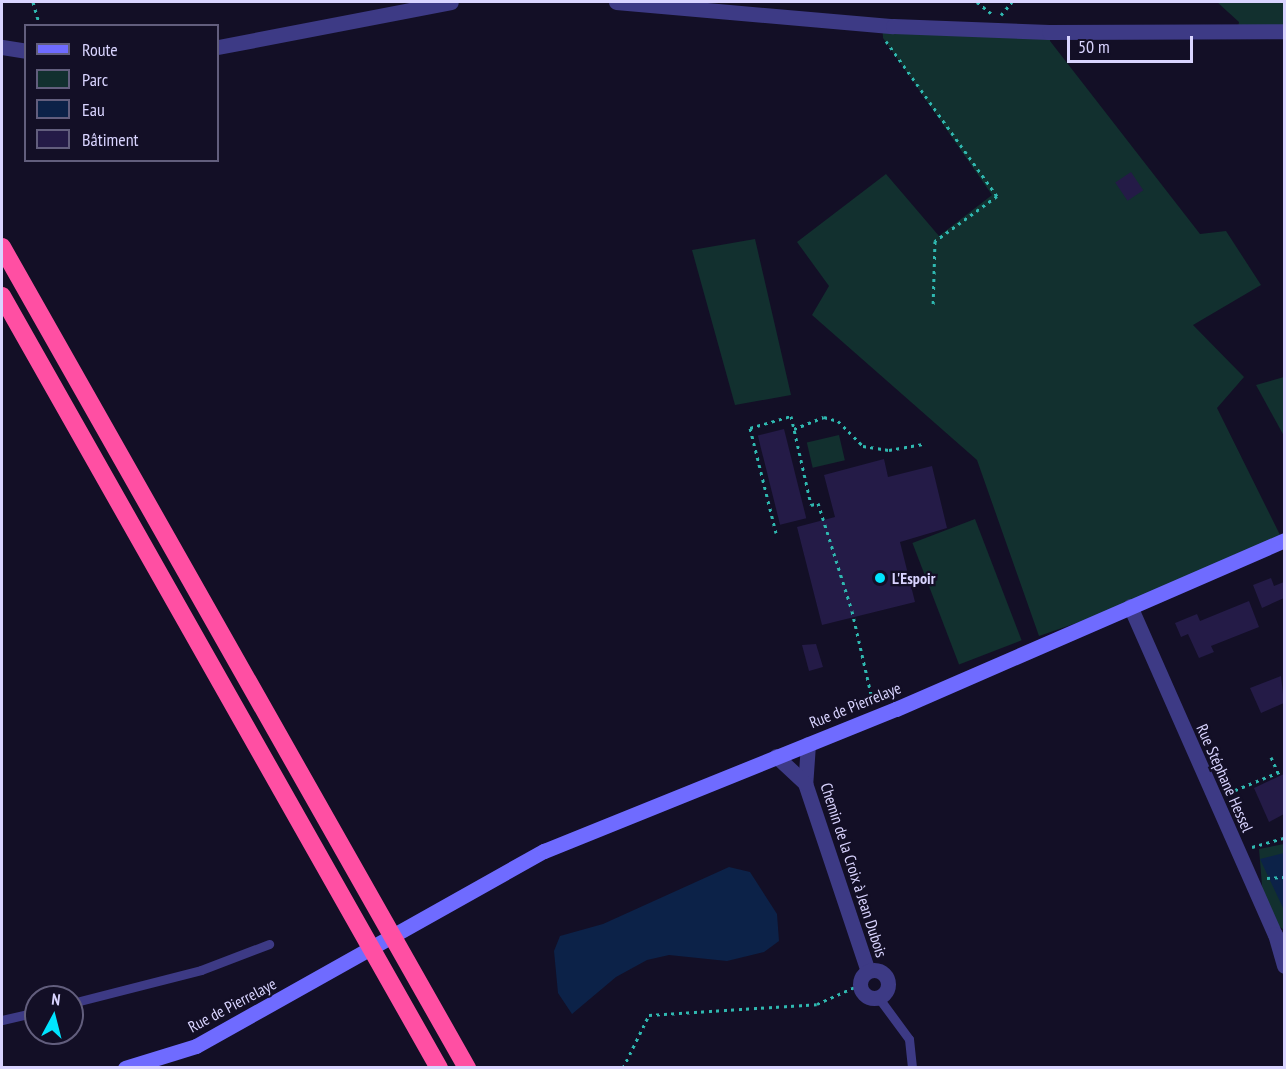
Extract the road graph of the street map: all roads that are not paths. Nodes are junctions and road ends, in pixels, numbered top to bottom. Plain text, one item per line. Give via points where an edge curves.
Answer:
1 (451, 2) edge
2 (616, 2) edge
3 (1284, 31) edge
4 (2, 47) edge
5 (219, 47) edge
6 (24, 51) edge
7 (2, 247) edge
8 (2, 296) edge
9 (1284, 540) edge
10 (1130, 606) junction
11 (808, 744) junction
12 (776, 756) junction
13 (806, 783) junction
14 (268, 944) dead end
15 (1282, 944) edge
16 (1284, 966) edge
17 (868, 971) junction
18 (878, 997) junction
19 (84, 1000) edge
20 (24, 1015) edge
21 (2, 1020) edge
22 (125, 1068) edge
23 (439, 1068) edge
24 (467, 1068) edge
25 (912, 1068) edge

1 - 5 street
2 - 3 street via 875,25 1049,32
4 - 6 street
7 - 24 highway
8 - 23 highway
9 - 10 main road, Rue de Pierrelaye
10 - 11 main road, Rue de Pierrelaye
10 - 15 street, Rue Stéphane Hessel
11 - 12 main road, Rue de Pierrelaye
11 - 13 street, Chemin de la Croix à Jean Dubois
12 - 13 street
12 - 22 main road, Rue de Pierrelaye via 544,851 196,1046
13 - 17 street, Chemin de la Croix à Jean Dubois
14 - 19 lane via 201,970
15 - 16 street, Rue Stéphane Hessel
17 - 18 street via 859,985 868,997
17 - 18 street via 880,972 887,981 885,993
18 - 25 lane via 909,1039
20 - 21 lane

